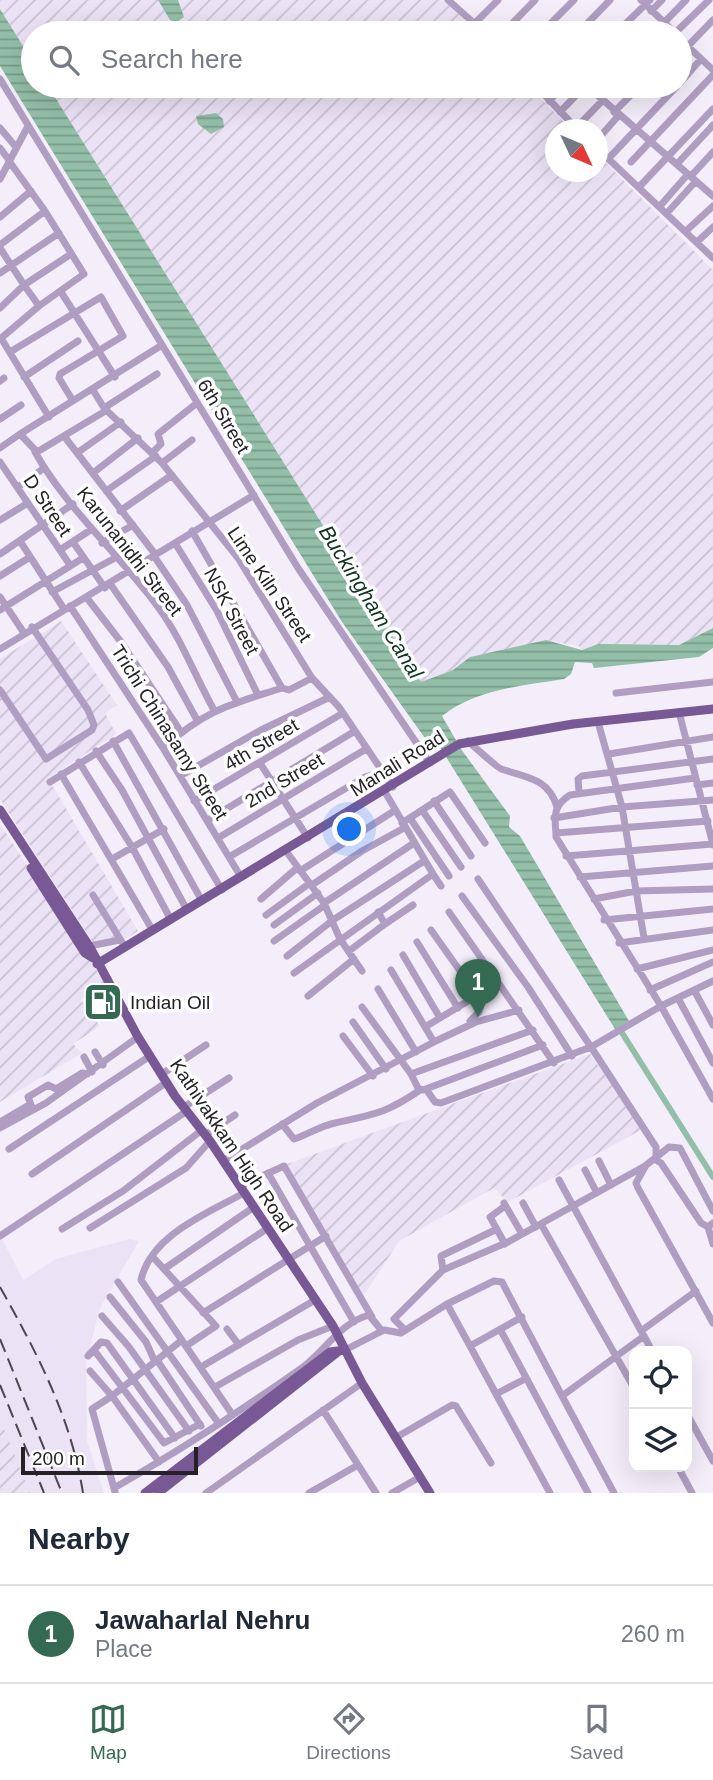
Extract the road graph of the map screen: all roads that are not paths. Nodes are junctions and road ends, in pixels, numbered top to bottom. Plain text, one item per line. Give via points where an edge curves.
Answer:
1 (498, 0) edge
2 (535, 0) edge
3 (573, 0) edge
4 (610, 0) edge
5 (662, 0) edge
6 (687, 0) edge
7 (709, 0) edge
8 (453, 2) edge
9 (645, 2) edge
10 (651, 11) junction
11 (713, 20) edge
12 (473, 21) edge
13 (477, 21) edge
14 (515, 21) edge
15 (553, 21) edge
16 (590, 21) edge
17 (627, 21) edge
18 (662, 21) edge
19 (666, 21) edge
20 (687, 21) edge
21 (692, 36) edge
22 (692, 51) edge
23 (713, 56) edge
24 (704, 61) junction
25 (713, 71) edge
26 (692, 72) edge
27 (0, 79) edge
28 (8, 92) junction
29 (692, 95) edge
30 (546, 98) edge
31 (552, 98) edge
32 (574, 98) edge
33 (601, 98) edge
34 (630, 98) edge
35 (665, 98) edge
36 (689, 98) edge
37 (0, 99) edge
38 (603, 100) junction
39 (549, 101) junction
40 (713, 109) edge
41 (560, 112) junction
42 (617, 113) junction
43 (567, 119) edge
44 (586, 119) edge
45 (608, 125) edge
46 (713, 125) edge
47 (28, 126) junction
48 (0, 128) edge
49 (636, 130) junction
50 (651, 141) junction
51 (16, 147) junction
52 (0, 148) edge
53 (713, 152) edge
54 (668, 156) junction
55 (608, 159) joint
56 (9, 161) junction
57 (631, 162) dead end
58 (677, 164) junction
59 (1, 175) edge
60 (691, 177) junction
61 (640, 186) junction
62 (31, 191) junction
63 (713, 196) edge
64 (660, 206) junction
65 (713, 206) edge
66 (45, 211) junction
67 (667, 213) junction
68 (0, 217) edge
69 (713, 227) edge
70 (686, 231) junction
71 (59, 233) junction
72 (697, 242) junction
73 (0, 246) edge
74 (711, 252) edge
75 (71, 254) junction
76 (11, 266) junction
77 (0, 273) edge
78 (24, 285) junction
79 (61, 292) junction
80 (38, 306) junction
81 (0, 308) edge
82 (75, 312) junction
83 (0, 338) edge
84 (78, 341) dead end
85 (162, 345) junction
86 (99, 351) junction
87 (9, 352) junction
88 (157, 374) dead end
89 (24, 377) junction
90 (115, 377) junction
91 (93, 390) junction
92 (73, 401) junction
93 (197, 403) junction
94 (21, 405) dead end
95 (105, 409) junction
96 (49, 417) junction
97 (0, 419) edge
98 (121, 422) junction
99 (20, 434) junction
100 (64, 436) junction
101 (138, 438) junction
102 (192, 440) dead end
103 (0, 448) edge
104 (35, 452) junction
105 (78, 453) junction
106 (154, 454) junction
107 (0, 462) edge
108 (162, 463) junction
109 (44, 468) junction
110 (93, 473) junction
111 (172, 475) junction
112 (18, 487) junction
113 (106, 491) junction
114 (254, 495) junction
115 (28, 503) junction
116 (73, 504) junction
117 (120, 511) junction
118 (0, 520) edge
119 (208, 522) junction
120 (43, 525) junction
121 (132, 525) junction
122 (92, 528) junction
123 (191, 531) junction
124 (20, 541) junction
125 (73, 541) junction
126 (103, 543) junction
127 (175, 543) junction
128 (1, 550) edge
129 (60, 550) junction
130 (155, 555) junction
131 (30, 557) junction
132 (83, 558) junction
133 (116, 558) junction
134 (70, 565) junction
135 (94, 570) junction
136 (129, 572) junction
137 (0, 576) edge
138 (45, 580) junction
139 (108, 586) junction
140 (52, 592) junction
141 (0, 597) edge
142 (87, 598) junction
143 (3, 608) edge
144 (67, 608) junction
145 (32, 627) junction
146 (24, 633) junction
147 (0, 649) edge
148 (312, 678) junction
149 (713, 682) edge
150 (282, 688) junction
151 (0, 690) edge
152 (616, 693) dead end
153 (258, 695) junction
154 (330, 697) junction
155 (236, 700) junction
156 (713, 709) edge
157 (214, 710) junction
158 (679, 712) junction
159 (343, 713) junction
160 (197, 720) junction
161 (598, 722) junction
162 (355, 731) junction
163 (181, 732) junction
164 (713, 737) edge
165 (113, 741) junction
166 (687, 741) junction
167 (464, 742) junction
168 (163, 748) junction
169 (366, 749) junction
170 (96, 751) junction
171 (609, 754) junction
172 (713, 759) edge
173 (692, 761) junction
174 (79, 762) junction
175 (260, 763) junction
176 (430, 764) junction
177 (613, 771) junction
178 (381, 772) junction
179 (61, 774) junction
180 (180, 776) junction
181 (271, 781) junction
182 (696, 781) junction
183 (50, 782) dead end
184 (713, 783) edge
185 (618, 786) junction
186 (389, 789) junction
187 (579, 792) junction
188 (701, 799) junction
189 (282, 800) junction
190 (713, 800) edge
191 (194, 801) junction
192 (434, 801) junction
193 (557, 807) junction
194 (622, 807) junction
195 (0, 810) edge
196 (422, 810) junction
197 (394, 811) junction
198 (293, 818) junction
199 (410, 818) junction
200 (554, 818) junction
201 (0, 820) edge
202 (208, 820) junction
203 (708, 821) junction
204 (403, 826) junction
205 (164, 829) junction
206 (626, 829) junction
207 (556, 833) junction
208 (149, 837) junction
209 (218, 838) junction
210 (308, 838) junction
211 (414, 843) junction
212 (485, 843) dead end
213 (713, 844) edge
214 (132, 847) junction
215 (631, 849) junction
216 (286, 851) junction
217 (471, 856) dead end
218 (566, 856) junction
219 (229, 857) junction
220 (112, 859) junction
221 (424, 861) junction
222 (713, 866) edge
223 (461, 867) dead end
224 (299, 869) junction
225 (634, 871) junction
226 (433, 874) junction
227 (450, 876) dead end
228 (241, 877) junction
229 (580, 877) junction
230 (478, 879) dead end
231 (311, 884) junction
232 (441, 886) dead end
233 (713, 889) edge
234 (222, 890) junction
235 (636, 891) junction
236 (318, 894) junction
237 (93, 895) dead end
238 (462, 896) dead end
239 (261, 898) dead end
240 (594, 899) junction
241 (202, 901) junction
242 (325, 904) junction
243 (413, 905) dead end
244 (713, 909) edge
245 (187, 910) junction
246 (378, 912) junction
247 (449, 912) dead end
248 (266, 915) dead end
249 (639, 915) junction
250 (171, 920) junction
251 (333, 920) junction
252 (604, 920) junction
253 (385, 924) junction
254 (274, 925) dead end
255 (153, 930) junction
256 (431, 930) dead end
257 (713, 930) edge
258 (644, 938) junction
259 (340, 939) junction
260 (274, 941) dead end
261 (417, 942) dead end
262 (620, 943) junction
263 (123, 944) junction
264 (89, 946) junction
265 (713, 950) edge
266 (349, 951) junction
267 (403, 955) dead end
268 (286, 956) dead end
269 (354, 960) junction
270 (95, 961) junction
271 (713, 962) edge
272 (637, 969) junction
273 (391, 970) dead end
274 (362, 971) dead end
275 (293, 973) dead end
276 (710, 982) edge
277 (378, 989) dead end
278 (650, 990) junction
279 (694, 990) junction
280 (713, 992) edge
281 (478, 995) junction
282 (307, 996) dead end
283 (678, 998) junction
284 (362, 1007) dead end
285 (458, 1007) junction
286 (657, 1008) junction
287 (519, 1010) junction
288 (440, 1018) junction
289 (353, 1022) dead end
290 (713, 1025) edge
291 (425, 1027) junction
292 (465, 1027) junction
293 (533, 1030) junction
294 (343, 1036) dead end
295 (138, 1037) junction
296 (434, 1042) junction
297 (206, 1045) dead end
298 (542, 1045) junction
299 (591, 1047) junction
300 (95, 1052) dead end
301 (416, 1052) junction
302 (150, 1056) junction
303 (572, 1056) junction
304 (84, 1057) dead end
305 (400, 1061) junction
306 (554, 1063) junction
307 (713, 1063) edge
308 (103, 1065) junction
309 (386, 1069) junction
310 (90, 1073) junction
311 (411, 1074) junction
312 (373, 1076) junction
313 (164, 1078) junction
314 (229, 1078) dead end
315 (423, 1089) junction
316 (38, 1091) junction
317 (55, 1092) junction
318 (713, 1099) edge
319 (46, 1103) junction
320 (31, 1107) junction
321 (186, 1109) junction
322 (235, 1115) dead end
323 (0, 1122) edge
324 (282, 1124) junction
325 (0, 1128) edge
326 (206, 1136) junction
327 (9, 1149) dead end
328 (656, 1160) junction
329 (223, 1161) junction
330 (599, 1161) dead end
331 (645, 1166) junction
332 (585, 1170) dead end
333 (268, 1173) junction
334 (32, 1174) dead end
335 (559, 1180) dead end
336 (611, 1185) junction
337 (242, 1189) junction
338 (597, 1193) junction
339 (523, 1203) dead end
340 (573, 1206) junction
341 (254, 1207) junction
342 (713, 1212) edge
343 (539, 1225) junction
344 (711, 1225) edge
345 (90, 1228) dead end
346 (268, 1228) junction
347 (62, 1229) dead end
348 (497, 1229) junction
349 (522, 1234) junction
350 (0, 1236) edge
351 (326, 1236) junction
352 (505, 1244) junction
353 (713, 1244) edge
354 (309, 1246) junction
355 (152, 1256) junction
356 (289, 1259) junction
357 (164, 1269) junction
358 (443, 1270) junction
359 (118, 1282) dead end
360 (179, 1286) junction
361 (696, 1291) junction
362 (110, 1297) dead end
363 (315, 1300) junction
364 (156, 1302) junction
365 (447, 1304) junction
366 (202, 1313) junction
367 (102, 1316) dead end
368 (372, 1317) junction
369 (522, 1317) junction
370 (354, 1322) junction
371 (713, 1323) edge
372 (227, 1329) dead end
373 (500, 1329) junction
374 (334, 1330) junction
375 (405, 1330) junction
376 (382, 1331) junction
377 (642, 1334) junction
378 (184, 1343) junction
379 (239, 1346) junction
380 (470, 1346) junction
381 (649, 1346) edge
382 (168, 1351) junction
383 (342, 1351) junction
384 (616, 1356) junction
385 (156, 1361) junction
386 (201, 1367) junction
387 (145, 1370) junction
388 (90, 1371) dead end
389 (525, 1378) junction
390 (134, 1379) junction
391 (629, 1379) edge
392 (362, 1383) junction
393 (215, 1387) junction
394 (122, 1388) junction
395 (496, 1394) junction
396 (112, 1396) junction
397 (562, 1396) junction
398 (323, 1410) junction
399 (232, 1414) junction
400 (219, 1423) junction
401 (692, 1423) edge
402 (200, 1424) junction
403 (189, 1431) junction
404 (205, 1433) junction
405 (175, 1438) junction
406 (395, 1438) junction
407 (713, 1461) edge
408 (159, 1462) junction
409 (491, 1464) dead end
410 (358, 1465) junction
411 (681, 1472) edge
412 (420, 1477) junction
413 (115, 1491) edge
414 (145, 1493) edge
415 (158, 1493) edge
416 (206, 1493) edge
417 (309, 1493) edge
418 (376, 1493) edge
419 (392, 1493) edge
420 (430, 1493) edge
421 (550, 1493) edge
422 (588, 1493) edge
423 (614, 1493) edge
424 (692, 1493) edge

1 - 13 street
2 - 14 street
3 - 15 street
4 - 16 street
5 - 10 street
6 - 19 street
7 - 20 street
8 - 12 street
9 - 10 street
9 - 17 street
10 - 18 street
11 - 21 street
22 - 24 street
23 - 24 street
24 - 25 street
24 - 26 street
25 - 29 street
27 - 28 street, 6th Street
28 - 37 street
28 - 47 street, 6th Street
30 - 39 street
31 - 39 street
32 - 41 street
33 - 38 street
34 - 42 street
35 - 49 street
36 - 50 street
38 - 42 street
38 - 44 street
39 - 41 street
40 - 54 street
41 - 43 street
42 - 45 street
42 - 49 street
46 - 58 street
47 - 51 street
47 - 85 street, 6th Street
48 - 51 street
49 - 50 street
49 - 55 street
50 - 54 street
50 - 57 street
51 - 56 street
52 - 56 street
53 - 60 street
54 - 58 street
54 - 61 street
55 - 61 street
56 - 59 street
56 - 62 street
58 - 60 street
60 - 63 street
60 - 64 street
60 - 67 street
61 - 64 street
62 - 66 street
62 - 68 street
64 - 67 street
65 - 70 street
66 - 71 street
66 - 73 street
67 - 70 street
69 - 72 street
70 - 72 street
71 - 75 street
71 - 76 street
72 - 74 street
73 - 76 street
75 - 78 street
75 - 79 street via 84,275
76 - 77 street
76 - 78 street
78 - 80 street
78 - 81 street
79 - 80 street
79 - 82 street
80 - 83 street
82 - 86 street
82 - 86 street via 101,298 123,336
82 - 87 street
83 - 87 street
84 - 89 street
85 - 90 street
85 - 93 street, 6th Street
86 - 90 street
86 - 92 street via 59,375
87 - 89 street
88 - 95 street
89 - 96 street
90 - 91 street
91 - 92 street
91 - 95 street, Lime Kiln Street
92 - 96 street
93 - 106 street via 159,434 161,443
93 - 114 street, 6th Street
94 - 97 street
95 - 98 street, Lime Kiln Street
95 - 100 street
96 - 99 street
98 - 101 street, Lime Kiln Street
98 - 105 street
99 - 103 street
99 - 104 street, Karunanidhi Street
100 - 104 street
100 - 105 street
101 - 106 street, Lime Kiln Street
101 - 110 street
102 - 108 street
104 - 109 street, Karunanidhi Street
105 - 110 street
106 - 108 street, Lime Kiln Street
106 - 113 street
107 - 112 street, D Street
108 - 111 street, Lime Kiln Street
109 - 112 street
109 - 116 street, Karunanidhi Street
110 - 113 street
111 - 117 street
111 - 119 street, Lime Kiln Street
112 - 115 street, D Street
113 - 117 street
114 - 119 street
114 - 176 street, 6th Street
115 - 118 street
115 - 120 street, D Street
116 - 120 street
116 - 122 street, Karunanidhi Street
117 - 121 street
119 - 123 street
119 - 148 street, Lime Kiln Street via 238,558
120 - 124 street
120 - 129 street, D Street
121 - 126 street
121 - 130 street
122 - 125 street
122 - 126 street, Karunanidhi Street
123 - 127 street
123 - 150 street
124 - 128 street
124 - 131 street, Trichi Chinasamy Street
125 - 129 street
125 - 132 street
126 - 133 street, Karunanidhi Street
127 - 130 street
127 - 153 street, NSK Street via 217,611
129 - 134 street, D Street
130 - 136 street
130 - 155 street via 187,605
131 - 137 street
131 - 138 street, Trichi Chinasamy Street
132 - 134 street
132 - 135 street
133 - 135 street
133 - 136 street, Karunanidhi Street
134 - 138 street
135 - 139 street
135 - 140 street
136 - 139 street
136 - 157 street, Karunanidhi Street via 171,626
138 - 140 street, Trichi Chinasamy Street
138 - 143 street
139 - 142 street
139 - 160 street via 168,667
140 - 144 street, Trichi Chinasamy Street
141 - 143 street
142 - 144 street
142 - 163 street
143 - 146 street
144 - 145 street
144 - 168 street, Trichi Chinasamy Street
145 - 146 street
145 - 151 street via 89,710 92,730 46,759
146 - 147 street
148 - 150 street via 289,690
148 - 154 street, Lime Kiln Street
149 - 152 street
150 - 153 street
153 - 155 street
154 - 159 street, Lime Kiln Street
154 - 180 street
155 - 157 street
156 - 158 main road, Manali Road
157 - 160 street
158 - 161 main road, Manali Road
158 - 166 street
159 - 162 street, Lime Kiln Street
159 - 175 street, 4th Street
160 - 163 street
161 - 167 main road, Manali Road
161 - 171 street
162 - 169 street, Lime Kiln Street
162 - 181 street
163 - 168 street
164 - 166 street
165 - 170 street
165 - 205 street
165 - 234 street via 131,735
166 - 171 street
166 - 173 street
167 - 176 main road, Manali Road
167 - 193 street via 496,767 539,781
168 - 180 street, Trichi Chinasamy Street
169 - 178 street, Lime Kiln Street
169 - 189 street, 2nd Street
170 - 174 street
170 - 208 street
171 - 177 street
172 - 173 street
173 - 177 street
173 - 182 street
174 - 179 street
174 - 214 street
175 - 181 street
175 - 191 street, 4th Street
176 - 186 main road, Manali Road
177 - 185 street
177 - 187 street via 579,778
178 - 186 street, Lime Kiln Street
178 - 198 street
179 - 183 street
179 - 220 street
180 - 191 street, Trichi Chinasamy Street
181 - 189 street
181 - 202 street
182 - 184 street
182 - 185 street
182 - 188 street
185 - 187 street
185 - 194 street
186 - 197 street, Lime Kiln Street
186 - 210 main road, Manali Road
187 - 193 street
188 - 190 street
188 - 194 street
188 - 203 street
189 - 198 street
189 - 209 street, 2nd Street
191 - 202 street, Trichi Chinasamy Street
192 - 196 street
192 - 212 street via 452,792
192 - 217 street
193 - 200 street
194 - 200 street
194 - 206 street
195 - 264 main road
196 - 199 street
196 - 223 street
197 - 204 street, Lime Kiln Street
197 - 224 street
198 - 210 street
198 - 219 street
199 - 204 street
199 - 227 street
200 - 207 street
201 - 270 main road via 85,953
202 - 209 street, Trichi Chinasamy Street
203 - 206 street
203 - 213 street
204 - 211 street, Lime Kiln Street
204 - 231 street
205 - 208 street
205 - 241 street
206 - 207 street
206 - 215 street
207 - 218 street via 556,842
208 - 214 street
208 - 245 street
209 - 219 street, Trichi Chinasamy Street
210 - 216 main road, Manali Road
211 - 221 street, Lime Kiln Street
211 - 242 street
213 - 215 street
214 - 220 street
214 - 250 street
215 - 218 street
215 - 225 street
216 - 224 street
216 - 228 main road, Manali Road
218 - 229 street
219 - 228 street, Trichi Chinasamy Street
220 - 255 street
221 - 226 street, Lime Kiln Street
221 - 251 street
222 - 225 street
224 - 231 street
224 - 239 street
225 - 229 street
225 - 235 street
226 - 232 street, Lime Kiln Street
226 - 246 street
228 - 234 main road, Manali Road
229 - 240 street
230 - 299 street
231 - 236 street
231 - 248 street
233 - 235 street
234 - 241 main road, Manali Road
235 - 240 street
235 - 249 street
236 - 242 street
236 - 254 street
237 - 263 street
238 - 303 street
240 - 252 street
241 - 245 main road, Manali Road
242 - 251 street
242 - 260 street
243 - 253 street
244 - 249 street
245 - 250 main road, Manali Road
246 - 253 street
246 - 259 street
247 - 287 street
249 - 252 street
249 - 258 street
250 - 255 main road, Manali Road
251 - 259 street
251 - 268 street
252 - 262 street
253 - 266 street
255 - 263 main road, Manali Road
256 - 281 street
257 - 258 street
258 - 262 street
259 - 266 street
259 - 275 street
261 - 285 street
262 - 272 street
263 - 264 street
263 - 270 main road, Manali Road
264 - 270 main road
265 - 272 street
266 - 269 street
267 - 288 street
269 - 274 street
269 - 282 street
270 - 295 main road, Kathivakkam High Road
271 - 278 street
272 - 278 street
273 - 291 street
276 - 279 street
276 - 280 street
277 - 301 street
278 - 286 street
279 - 283 street
279 - 290 street
281 - 285 street
281 - 292 street via 480,1012
283 - 286 street
283 - 307 street
284 - 305 street
285 - 288 street
286 - 299 street
286 - 318 street
287 - 292 street
287 - 293 street
288 - 291 street
289 - 309 street
291 - 296 street
292 - 296 street
293 - 298 street
293 - 311 street
294 - 312 street
295 - 302 main road, Kathivakkam High Road
295 - 308 street
296 - 301 street
297 - 313 street
298 - 306 street
298 - 315 street
299 - 303 street
299 - 328 street via 656,1147
300 - 308 street
301 - 305 street
302 - 313 main road, Kathivakkam High Road
302 - 327 street
303 - 306 street
304 - 310 street
305 - 309 street
305 - 311 street
306 - 315 street via 441,1103
308 - 310 street
309 - 312 street
310 - 317 street
311 - 315 street
312 - 324 street
313 - 321 main road, Kathivakkam High Road
313 - 334 street
314 - 321 street
315 - 324 street via 389,1110 331,1124 294,1139
316 - 317 street via 48,1085
316 - 319 street
316 - 320 street via 27,1098
317 - 319 street
319 - 320 street
320 - 323 street
320 - 325 street
321 - 326 main road, Kathivakkam High Road
321 - 350 street
322 - 326 street
324 - 329 street
326 - 329 main road, Kathivakkam High Road
326 - 345 street via 186,1168
326 - 347 street
328 - 331 street
328 - 342 street via 669,1147 680,1148
328 - 344 street via 701,1223
329 - 337 main road, Kathivakkam High Road
330 - 336 street
331 - 336 street
331 - 361 street via 638,1188
332 - 338 street
333 - 337 street
333 - 351 street via 284,1166
333 - 354 street
335 - 340 street
336 - 338 street
337 - 341 main road, Kathivakkam High Road
337 - 355 street via 180,1230
338 - 340 street
339 - 343 street
340 - 343 street
340 - 377 street
341 - 346 main road, Kathivakkam High Road
341 - 357 street
343 - 349 street
343 - 384 street
344 - 353 street
346 - 356 main road, Kathivakkam High Road
346 - 360 street
348 - 349 street via 491,1214 505,1205
348 - 352 street
348 - 358 street via 441,1256
349 - 352 street
351 - 354 street
351 - 368 street
352 - 358 street
354 - 356 street
354 - 370 street
355 - 357 street
355 - 364 street via 141,1280
356 - 363 main road, Kathivakkam High Road
356 - 366 street
357 - 360 street
358 - 375 street via 394,1319
359 - 382 street
360 - 364 street
360 - 366 street
361 - 371 street
361 - 377 street
362 - 385 street
363 - 374 main road, Kathivakkam High Road
363 - 379 street
364 - 378 street
365 - 369 street via 498,1280
365 - 375 street
365 - 380 street
366 - 378 street via 215,1328
367 - 387 street
368 - 370 street via 366,1315
368 - 376 street
369 - 373 street
369 - 397 street
370 - 374 street
372 - 379 street
373 - 380 street
373 - 389 street
374 - 383 main road, Kathivakkam High Road
374 - 393 street via 298,1340
374 - 399 street via 306,1365
375 - 376 street via 397,1334
376 - 383 street
377 - 381 street
377 - 384 street
378 - 382 street
378 - 386 street
379 - 386 street
380 - 395 street
382 - 385 street
382 - 400 street
383 - 392 main road, Kathivakkam High Road
383 - 414 main road via 330,1352
383 - 415 main road
384 - 391 street
384 - 397 street
385 - 387 street
385 - 402 street
386 - 393 street
387 - 390 street
387 - 403 street
388 - 396 street
389 - 395 street
389 - 422 street
390 - 394 street
390 - 394 street via 107,1343 101,1342 91,1353
390 - 405 street
392 - 398 street
392 - 406 main road, Kathivakkam High Road
393 - 399 street
394 - 396 street
394 - 405 street via 164,1443
395 - 421 street
396 - 408 street
396 - 413 street via 92,1409
397 - 423 street
398 - 410 street
398 - 416 street
399 - 400 street
400 - 404 street
401 - 407 street
402 - 403 street
402 - 404 street
403 - 405 street
404 - 408 street
406 - 409 street via 452,1405
406 - 412 main road, Kathivakkam High Road
408 - 413 street
410 - 417 street
410 - 418 street
411 - 424 street
412 - 419 street
412 - 420 main road, Kathivakkam High Road

